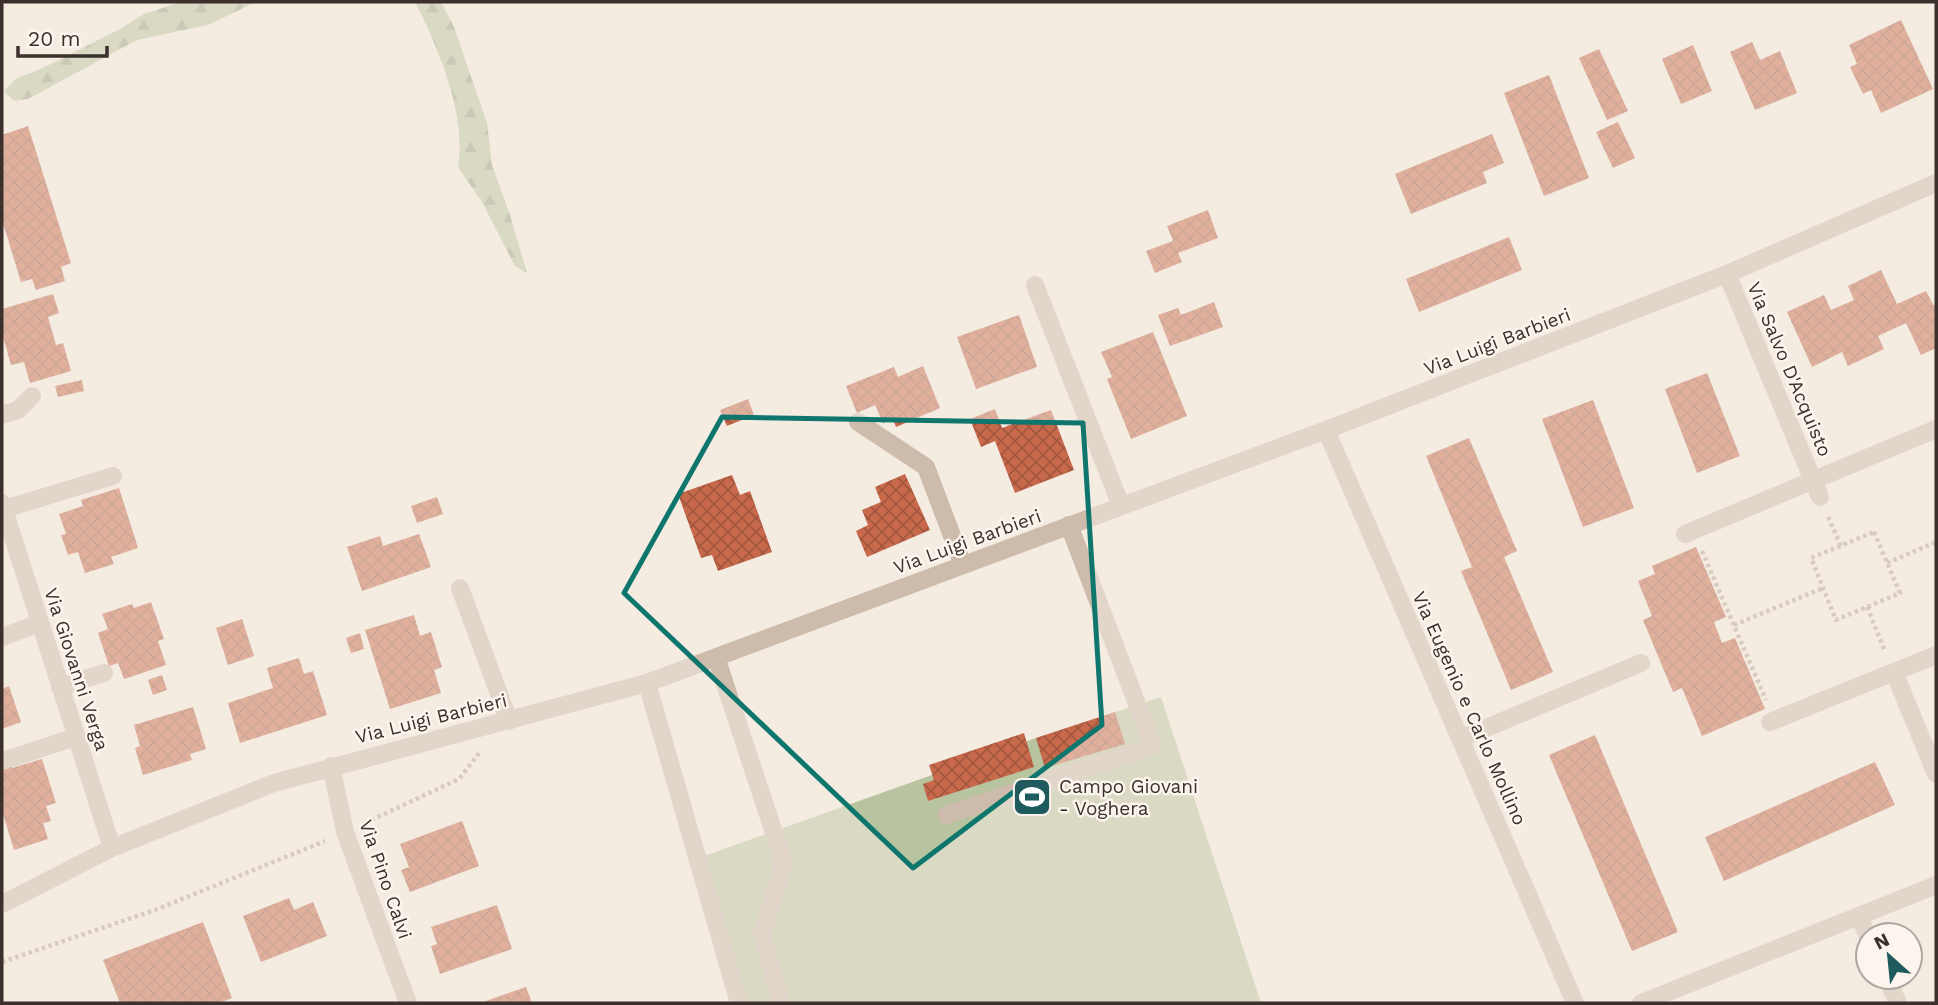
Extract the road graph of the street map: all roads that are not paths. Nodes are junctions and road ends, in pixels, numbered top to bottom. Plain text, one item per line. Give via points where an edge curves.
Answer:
1 (1936, 183) edge
2 (1727, 274) junction
3 (1035, 285) dead end
4 (32, 396) dead end
5 (2, 415) edge
6 (858, 422) dead end
7 (1936, 429) edge
8 (1326, 430) junction
9 (113, 476) dead end
10 (1817, 489) junction
11 (1121, 506) junction
12 (3, 512) edge
13 (1069, 525) junction
14 (1689, 532) road end
15 (963, 565) junction
16 (460, 588) dead end
17 (40, 623) junction
18 (2, 637) edge
19 (1936, 655) edge
20 (716, 657) junction
21 (1641, 663) dead end
22 (1894, 672) junction
23 (104, 673) dead end
24 (647, 682) junction
25 (60, 687) junction
26 (509, 721) junction
27 (1772, 721) road end
28 (76, 737) junction
29 (1461, 739) junction
30 (2, 761) edge
31 (331, 766) junction
32 (1936, 774) edge
33 (946, 815) dead end
34 (112, 848) junction
35 (1936, 884) edge
36 (2, 904) edge
37 (1858, 916) junction
38 (1860, 921) edge
39 (408, 1003) edge
40 (739, 1003) edge
41 (781, 1003) edge
42 (1575, 1003) edge
43 (1641, 1003) edge

1 - 2 street, Via Luigi Barbieri
2 - 8 street, Via Luigi Barbieri
2 - 10 street, Via Salvo D'Acquisto
3 - 11 street
4 - 5 street via 18,410
6 - 15 street via 926,467
7 - 10 street, Via Salvo D'Acquisto
8 - 11 street, Via Luigi Barbieri
8 - 29 street, Via Eugenio e Carlo Mollino
9 - 12 street
10 - 14 street, Via Salvo D'Acquisto
11 - 13 street, Via Luigi Barbieri
12 - 17 street, Via Giovanni Verga
13 - 15 street, Via Luigi Barbieri
13 - 33 street via 1153,746
15 - 20 street, Via Luigi Barbieri
16 - 26 street
17 - 18 street
17 - 25 street, Via Giovanni Verga
19 - 22 street
20 - 24 street, Via Luigi Barbieri
20 - 41 street via 784,863 762,934
21 - 29 street
22 - 27 street
22 - 32 street
23 - 25 street
24 - 26 street, Via Luigi Barbieri
24 - 40 street
25 - 28 street, Via Giovanni Verga
26 - 31 street, Via Luigi Barbieri
28 - 30 street
28 - 34 street, Via Giovanni Verga
29 - 42 street, Via Eugenio e Carlo Mollino
31 - 34 street, Via Luigi Barbieri via 262,787
31 - 39 street, Via Pino Calvi via 345,832
34 - 36 street, Via Luigi Barbieri
35 - 37 street
37 - 38 street
37 - 43 street

